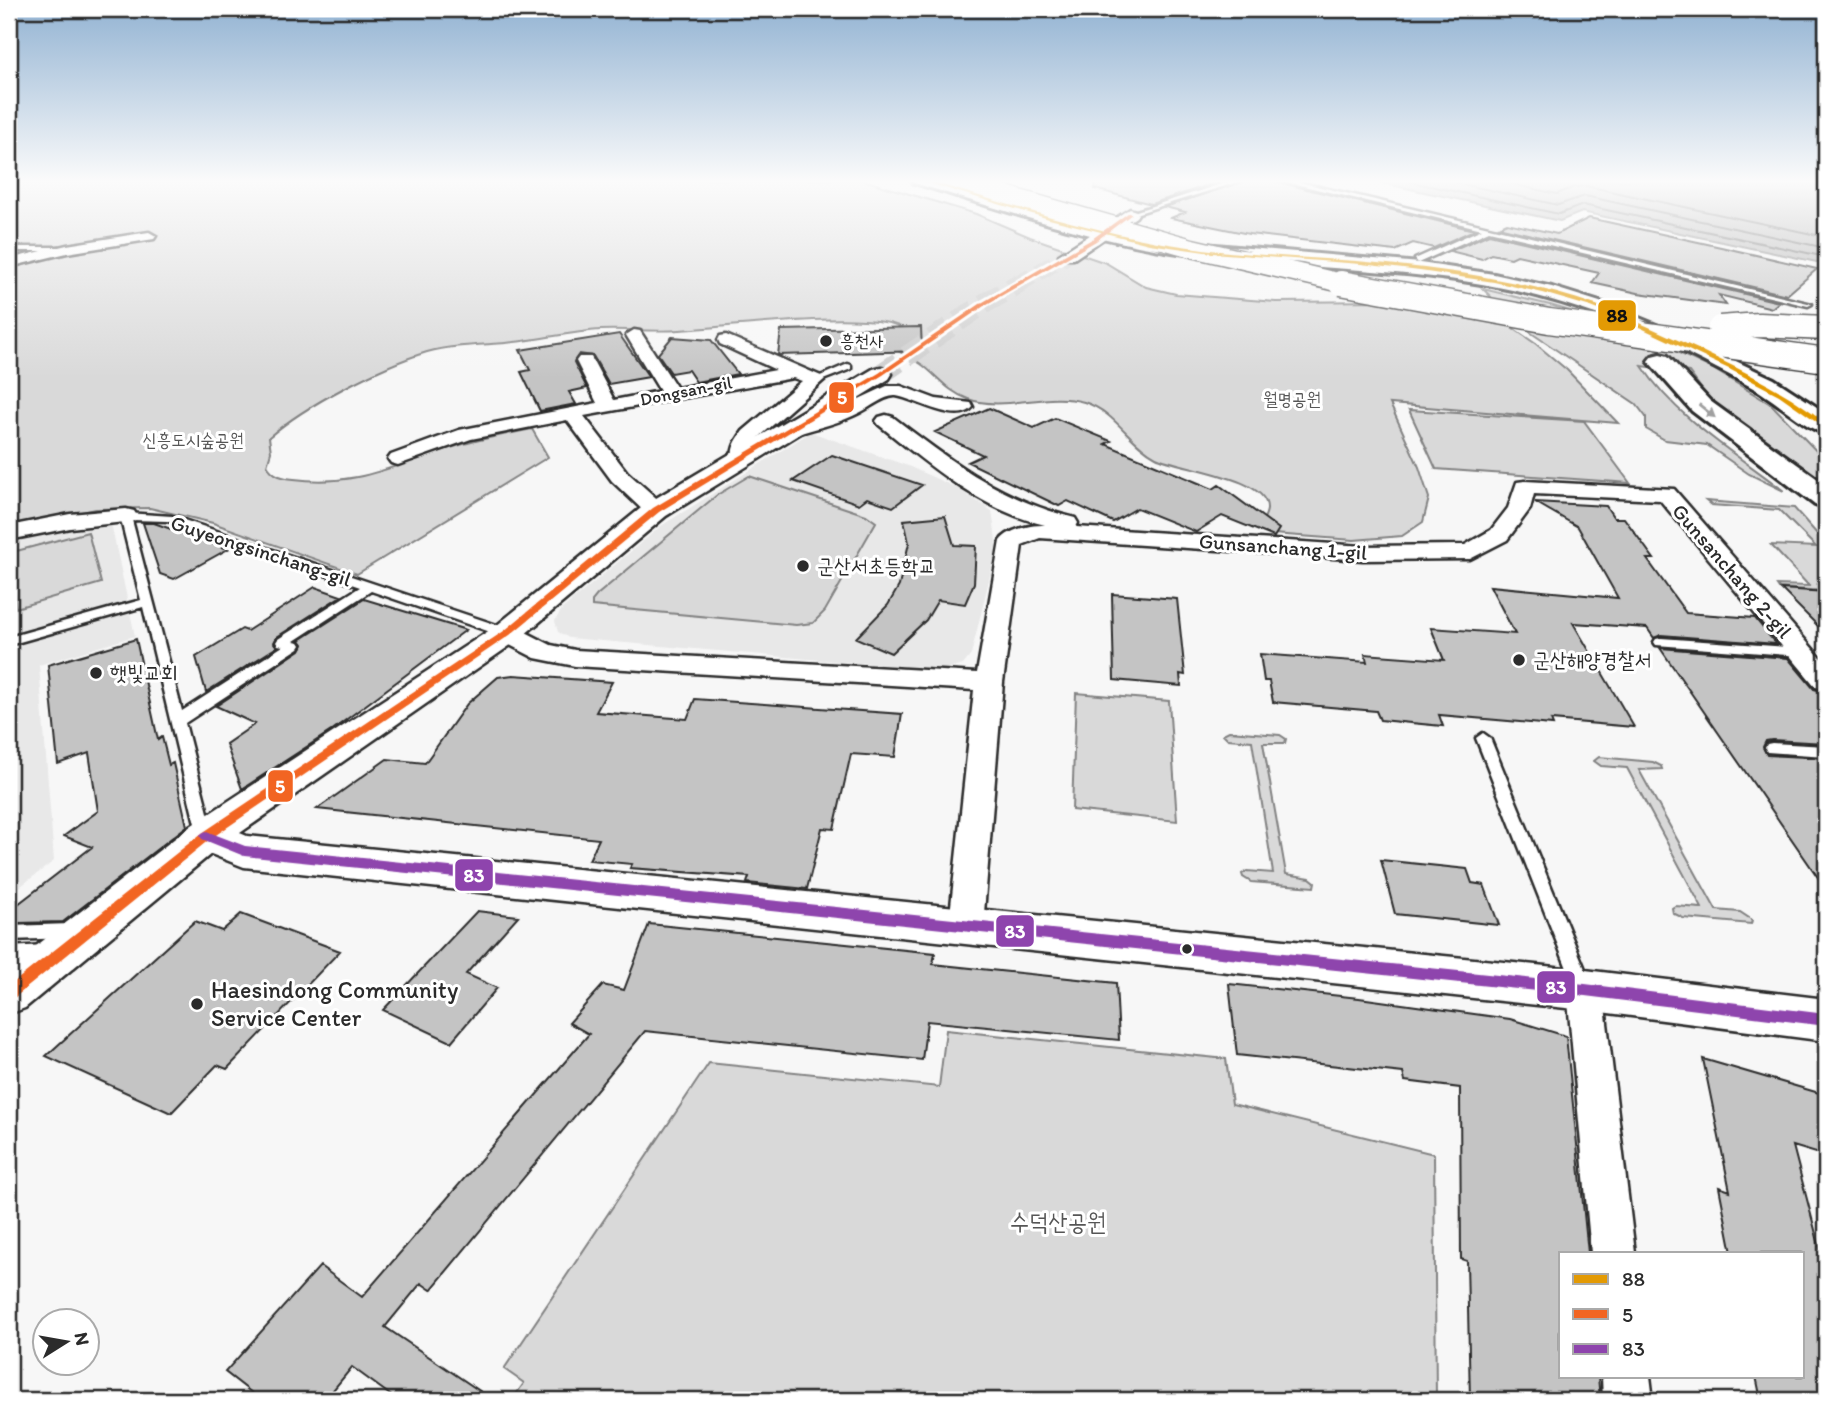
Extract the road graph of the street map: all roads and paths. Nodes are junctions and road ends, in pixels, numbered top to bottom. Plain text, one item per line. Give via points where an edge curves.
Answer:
1 (87, 246) edge
2 (1083, 246) edge
3 (1172, 246) edge
4 (1191, 246) edge
5 (1222, 246) edge
6 (1286, 246) edge
7 (1451, 246) edge
8 (1559, 246) edge
9 (9, 249) edge
10 (67, 249) junction
11 (44, 254) junction
12 (1068, 255) tunnel mouth
13 (1418, 261) junction
14 (9, 263) edge
15 (29, 273) dead end
16 (1808, 304) dead end
17 (1826, 328) edge
18 (634, 335) dead end
19 (726, 340) dead end
20 (1826, 350) edge
21 (1826, 360) edge
22 (585, 361) dead end
23 (864, 370) joint
24 (795, 372) junction
25 (815, 380) junction
26 (671, 394) junction
27 (1818, 395) dead end
28 (608, 406) junction
29 (964, 407) dead end
30 (572, 413) junction
31 (886, 421) dead end
32 (1826, 426) edge
33 (787, 431) junction
34 (398, 458) dead end
35 (743, 459) junction
36 (1666, 494) joint
37 (1826, 499) edge
38 (656, 510) junction
39 (126, 516) junction
40 (9, 533) edge
41 (1271, 547) junction
42 (370, 586) junction
43 (147, 602) junction
44 (507, 633) junction
45 (9, 641) edge
46 (1661, 642) dead end
47 (1801, 652) junction
48 (1826, 681) edge
49 (989, 682) junction
50 (177, 721) junction
51 (1483, 738) dead end
52 (1772, 748) dead end
53 (1826, 751) edge
54 (206, 836) junction
55 (966, 925) junction
56 (9, 933) edge
57 (74, 940) junction
58 (9, 954) edge
59 (1585, 990) junction
60 (9, 994) edge
61 (1826, 1020) edge
62 (1613, 1252) edge
63 (1626, 1378) edge
64 (1628, 1400) edge

1 - 10 street
2 - 12 street
3 - 32 main road via 1421,269 1571,300 1614,314 1716,360 1770,387
4 - 21 main road, bridge via 1410,297 1545,321
5 - 20 main road, bridge via 1391,287 1585,320
6 - 13 main road
7 - 13 lane
8 - 16 lane
9 - 10 lane
10 - 11 street
11 - 14 street
11 - 15 street via 47,260
13 - 27 main road via 1549,285 1641,311 1732,349
17 -> 37 main road, bridge via 1759,325 1700,331 1672,344 1660,361 1701,406
18 - 26 street
19 - 24 street
22 - 28 street
23 - 25 lane
23 - 33 street
24 - 25 street
24 - 26 street, Dongsan-gil
25 - 35 street via 750,435 743,445
26 - 28 street, Dongsan-gil
28 - 30 street, Dongsan-gil
29 - 33 street via 887,391 851,411
30 - 34 street, Dongsan-gil via 466,434
30 - 38 street via 608,465
31 - 41 street via 981,490 1045,518 1232,537
33 - 35 street
35 - 38 street
36 - 41 street, Gunsanchang 1-gil via 1525,487 1519,509 1499,535 1471,552 1363,553
36 - 47 street, Gunsanchang 2-gil
38 - 44 street
39 - 40 street, Guyeongsinchang-gil
39 - 42 lane, Guyeongsinchang-gil via 168,518
39 - 43 lane
41 - 49 street, Gunsanchang 1-gil via 1038,531 1011,541
42 - 44 lane, Guyeongsinchang-gil
42 - 50 lane via 283,642 294,646
43 - 45 lane
43 - 50 lane
44 - 49 street via 544,652 575,658
44 - 54 street
46 - 47 lane
47 - 48 street, Gunsanchang 2-gil
49 - 55 street
50 - 54 lane
51 - 59 lane
52 - 53 lane
54 - 55 street via 244,850
54 - 57 street
55 - 59 street
56 - 57 lane
57 - 58 lane
57 - 60 street
59 - 61 street
59 - 62 street
63 - 64 street

